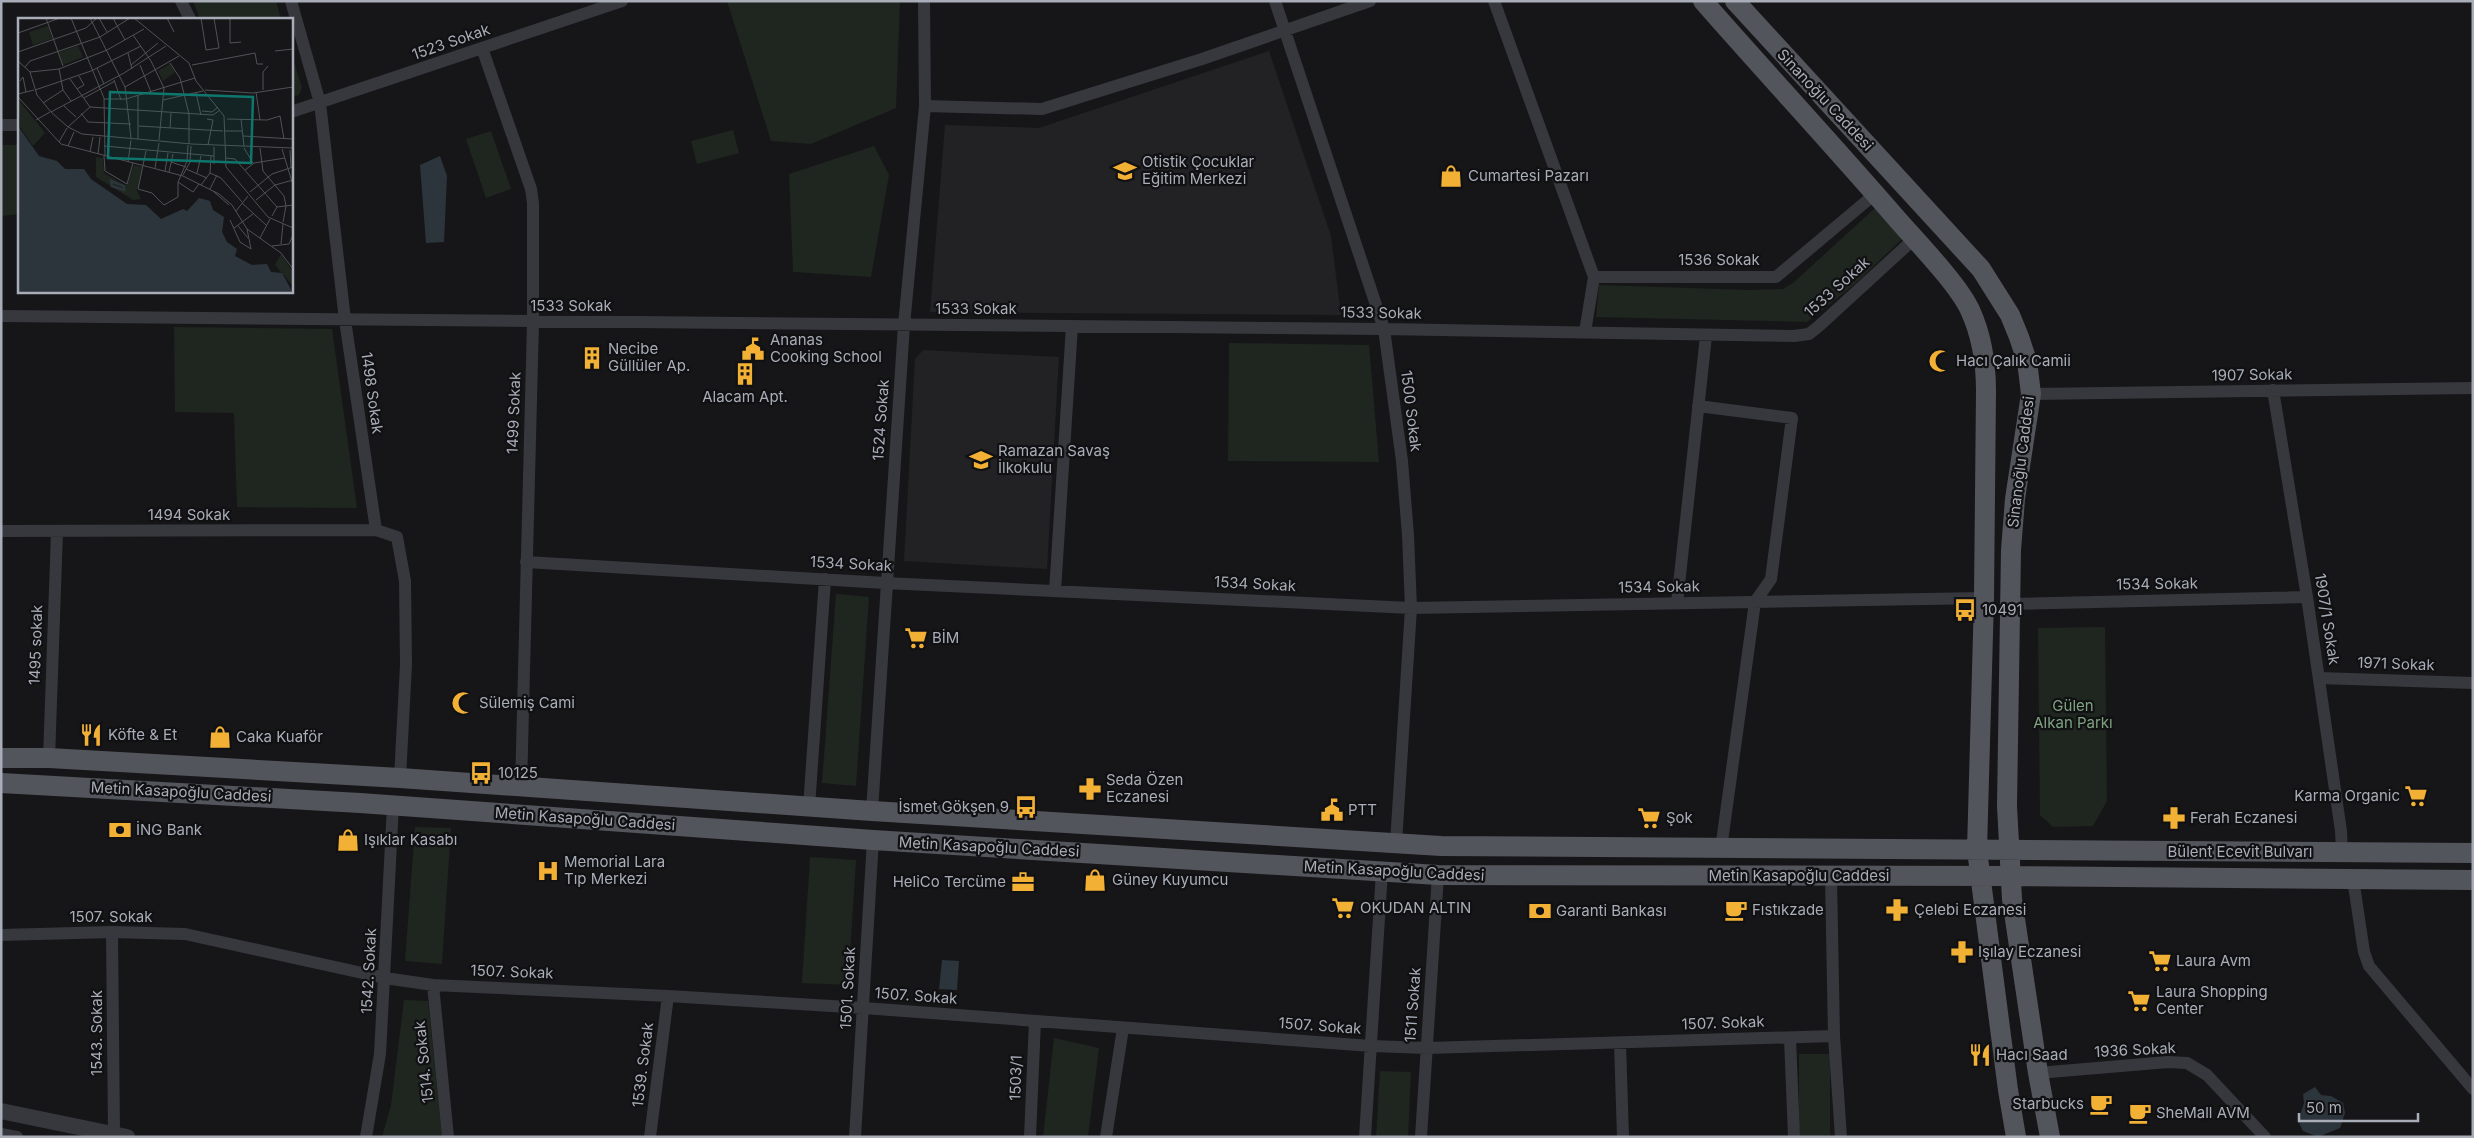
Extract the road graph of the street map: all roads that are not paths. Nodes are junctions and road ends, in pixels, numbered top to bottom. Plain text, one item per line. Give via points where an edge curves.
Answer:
1 (181, 1) edge
2 (291, 1) edge
3 (622, 1) edge
4 (924, 1) edge
5 (1275, 1) edge
6 (1370, 1) edge
7 (1494, 1) edge
8 (1703, 1) edge
9 (1735, 1) edge
10 (190, 18) edge
11 (1285, 30) junction
12 (482, 48) junction
13 (320, 103) junction
14 (925, 106) junction
15 (292, 112) edge
16 (1, 125) edge
17 (18, 125) edge
18 (1875, 194) junction
19 (1914, 239) junction
20 (1594, 277) junction
21 (1, 316) edge
22 (345, 320) junction
23 (533, 322) junction
24 (904, 325) junction
25 (1072, 326) junction
26 (1384, 329) junction
27 (1585, 332) junction
28 (1706, 336) junction
29 (2473, 388) edge
30 (2273, 390) junction
31 (2031, 394) junction
32 (1698, 406) junction
33 (376, 530) junction
34 (1, 531) edge
35 (57, 532) junction
36 (526, 562) junction
37 (825, 579) junction
38 (885, 583) junction
39 (1055, 591) junction
40 (2307, 597) junction
41 (1984, 598) junction
42 (1677, 602) junction
43 (1755, 602) junction
44 (2008, 604) junction
45 (1411, 608) junction
46 (2319, 678) junction
47 (2473, 683) edge
48 (1, 758) edge
49 (49, 758) junction
50 (400, 778) junction
51 (1, 783) edge
52 (520, 788) junction
53 (393, 805) junction
54 (809, 806) junction
55 (872, 811) junction
56 (873, 840) junction
57 (1396, 843) junction
58 (1721, 849) junction
59 (1977, 850) junction
60 (2008, 850) junction
61 (2342, 852) junction
62 (2473, 853) edge
63 (1382, 871) junction
64 (1438, 875) junction
65 (1979, 876) junction
66 (2011, 876) junction
67 (1831, 877) junction
68 (2353, 879) junction
69 (2473, 880) edge
70 (112, 932) junction
71 (1, 935) edge
72 (385, 978) junction
73 (433, 985) junction
74 (668, 996) junction
75 (864, 1008) junction
76 (1034, 1021) junction
77 (1123, 1028) junction
78 (1834, 1036) junction
79 (1790, 1038) junction
80 (1620, 1043) junction
81 (1371, 1046) junction
82 (1426, 1048) junction
83 (2038, 1073) junction
84 (2473, 1089) edge
85 (1, 1111) edge
86 (1, 1134) edge
87 (121, 1135) edge
88 (17, 1137) edge
89 (366, 1137) edge
90 (448, 1137) edge
91 (650, 1137) edge
92 (854, 1137) edge
93 (1030, 1137) edge
94 (1106, 1137) edge
95 (1366, 1137) edge
96 (1421, 1137) edge
97 (1623, 1137) edge
98 (1794, 1137) edge
99 (1841, 1137) edge
100 (2016, 1137) edge
101 (2050, 1137) edge
102 (2265, 1137) edge

1 - 10 street
2 - 13 street, 1498 Sokak
3 - 12 street, 1523 Sokak
4 - 14 street, 1524 Sokak
5 - 11 street, 1500 Sokak
6 - 11 street
7 - 20 street
8 - 18 main road, Si̇nanoğlu Caddesi
9 - 31 main road, Si̇nanoğlu Caddesi via 1981,269 2010,315 2019,337 2027,361
11 - 14 street via 1042,109
11 - 26 street, 1500 Sokak
12 - 13 street, 1523 Sokak
12 - 23 street, 1499 Sokak via 533,196
13 - 15 street, 1523 Sokak
13 - 22 street, 1498 Sokak
14 - 24 street, 1524 Sokak
16 - 17 street
18 - 19 main road, Si̇nanoğlu Caddesi
18 - 20 street, 1536 Sokak via 1776,277
19 - 28 street, 1533 Sokak via 1809,334
19 - 41 main road, Si̇nanoğlu Caddesi via 1970,308 1981,338 1986,369
20 - 27 street
21 - 22 street, 1533 Sokak
22 - 23 street, 1533 Sokak
22 - 33 street, 1498 Sokak
23 - 24 street, 1533 Sokak
23 - 36 street, 1499 Sokak
24 - 25 street, 1533 Sokak
24 - 38 street, 1524 Sokak
25 - 26 street, 1533 Sokak
25 - 39 street
26 - 27 street, 1533 Sokak
26 - 45 street, 1500 Sokak via 1402,461
27 - 28 street, 1533 Sokak
28 - 32 street
29 - 30 street, 1907 Sokak
30 - 31 street, 1907 Sokak
30 - 40 street, 1907/1 Sokak
31 - 44 main road, Si̇nanoğlu Caddesi via 2015,499
32 - 42 street
32 - 43 street via 1792,418 1771,579
33 - 35 street, 1494 Sokak
33 - 50 street via 397,537 405,581 406,665
34 - 35 street, 1494 Sokak
35 - 49 street, 1495 sokak
36 - 37 street, 1534 Sokak
36 - 52 street, 1499 Sokak
37 - 38 street, 1534 Sokak
37 - 54 street
38 - 39 street, 1534 Sokak
38 - 55 street, 1524 Sokak
39 - 45 street, 1534 Sokak
40 - 44 street, 1534 Sokak
40 - 46 street, 1907/1 Sokak
41 - 43 street, 1534 Sokak
41 - 59 main road, Si̇nanoğlu Caddesi
42 - 43 street, 1534 Sokak
42 - 45 street, 1534 Sokak
43 - 58 street
44 - 60 main road, Si̇nanoğlu Caddesi
45 - 57 street, 1500 Sokak
46 - 47 street, 1971 Sokak
46 - 61 street, 1907/1 Sokak
48 - 49 main road, Metin Kasapoğlu Caddesi
49 - 50 main road, Metin Kasapoğlu Caddesi
50 - 52 main road, Metin Kasapoğlu Caddesi
51 - 53 main road, Metin Kasapoğlu Caddesi
52 - 54 main road, Metin Kasapoğlu Caddesi
53 - 56 main road, Metin Kasapoğlu Caddesi
53 - 72 street, 1542. Sokak
54 - 55 main road, Metin Kasapoğlu Caddesi
55 - 57 main road, Metin Kasapoğlu Caddesi
56 - 63 main road, Metin Kasapoğlu Caddesi
56 - 75 street, 1501. Sokak
57 - 58 main road, Metin Kasapoğlu Caddesi
58 - 59 main road, Metin Kasapoğlu Caddesi
59 - 60 main road, Metin Kasapoğlu Caddesi
59 - 65 main road, Si̇nanoğlu Caddesi
60 - 61 main road, Bülent Ecevit Bulvarı
60 - 66 main road, Si̇nanoğlu Caddesi
61 - 62 main road, Bülent Ecevit Bulvarı
63 - 64 main road, Metin Kasapoğlu Caddesi
63 - 81 street
64 - 67 main road, Metin Kasapoğlu Caddesi
64 - 82 street, 1511 Sokak
65 - 66 main road, Bülent Ecevit Bulvarı
65 - 67 main road, Metin Kasapoğlu Caddesi
65 - 100 main road, Si̇nanoğlu Caddesi
66 - 68 main road, Bülent Ecevit Bulvarı
66 - 83 main road, Si̇nanoğlu Caddesi
67 - 78 street
68 - 69 main road, Bülent Ecevit Bulvarı
68 - 84 street via 2364,952 2370,966
70 - 71 street, 1507. Sokak
70 - 72 street, 1507. Sokak via 185,934
70 - 87 street, 1543. Sokak
72 - 73 street, 1507. Sokak
72 - 89 street, 1542. Sokak via 380,1054
73 - 74 street, 1507. Sokak
73 - 90 street, 1514. Sokak
74 - 75 street, 1507. Sokak
74 - 91 street, 1539. Sokak
75 - 76 street, 1507. Sokak
75 - 92 street, 1501. Sokak
76 - 77 street, 1507. Sokak
76 - 93 street, 1503/1
77 - 81 street, 1507. Sokak
77 - 94 street
78 - 79 street, 1507. Sokak
78 - 99 street
79 - 80 street, 1507. Sokak
79 - 98 street
80 - 82 street, 1507. Sokak
80 - 97 street
81 - 82 street, 1507. Sokak
81 - 95 street
82 - 96 street, 1511 Sokak
83 - 101 main road, Si̇nanoğlu Caddesi
83 - 102 street, 1936 Sokak via 2187,1063 2207,1075
85 - 87 street
86 - 88 street

